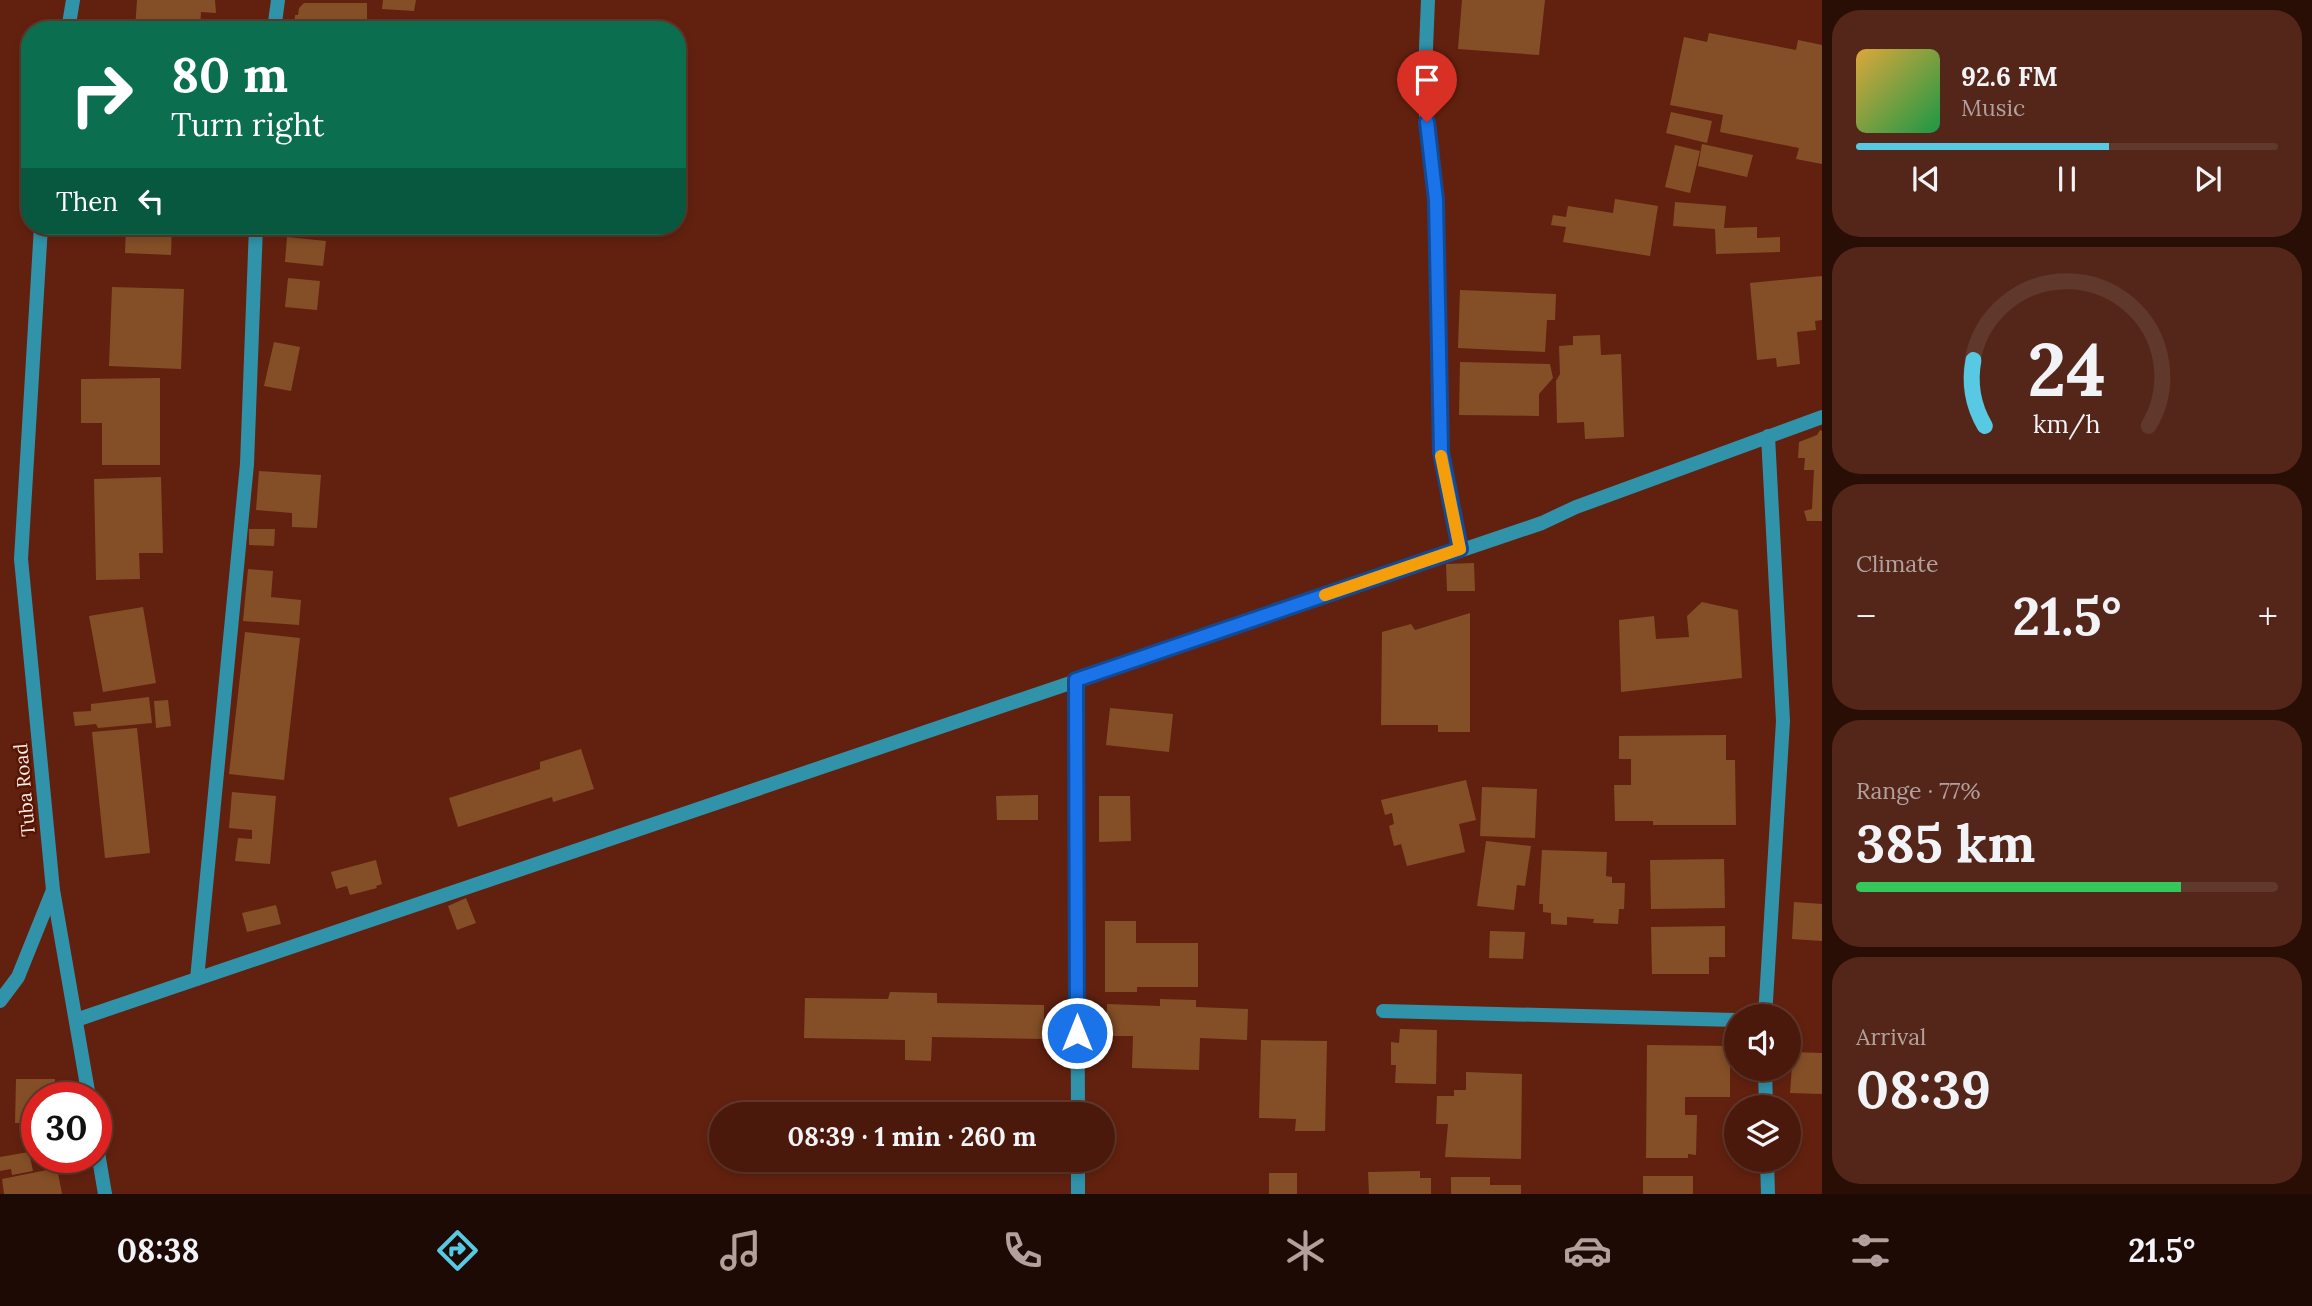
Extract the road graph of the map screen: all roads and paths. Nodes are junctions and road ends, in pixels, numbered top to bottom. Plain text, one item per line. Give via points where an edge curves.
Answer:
1 (73, 0) edge
2 (278, 0) edge
3 (1428, 0) edge
4 (70, 21) edge
5 (275, 21) edge
6 (40, 235) edge
7 (256, 235) edge
8 (1822, 417) edge
9 (1768, 436) junction
10 (1460, 549) junction
11 (1076, 680) junction
12 (53, 890) junction
13 (197, 979) junction
14 (0, 1001) edge
15 (1766, 1004) edge
16 (1383, 1011) dead end
17 (76, 1020) junction
18 (1724, 1020) edge
19 (86, 1082) edge
20 (1078, 1102) edge
21 (1078, 1172) edge
22 (1767, 1172) edge
23 (101, 1173) edge
24 (105, 1194) edge
25 (1078, 1194) edge
26 (1768, 1194) edge

1 - 4 street
2 - 5 street
3 - 10 street via 1424,96 1436,200 1441,452
6 - 12 street, Tuba Road via 21,559
7 - 13 street via 247,464
8 - 9 street
9 - 10 street via 1542,523
9 - 15 street via 1783,721
10 - 11 street
11 - 13 street
11 - 20 street
12 - 14 street via 18,977
12 - 17 street, Tuba Road
13 - 17 street
16 - 18 street
17 - 19 street, Tuba Road
21 - 25 street
22 - 26 street
23 - 24 street

